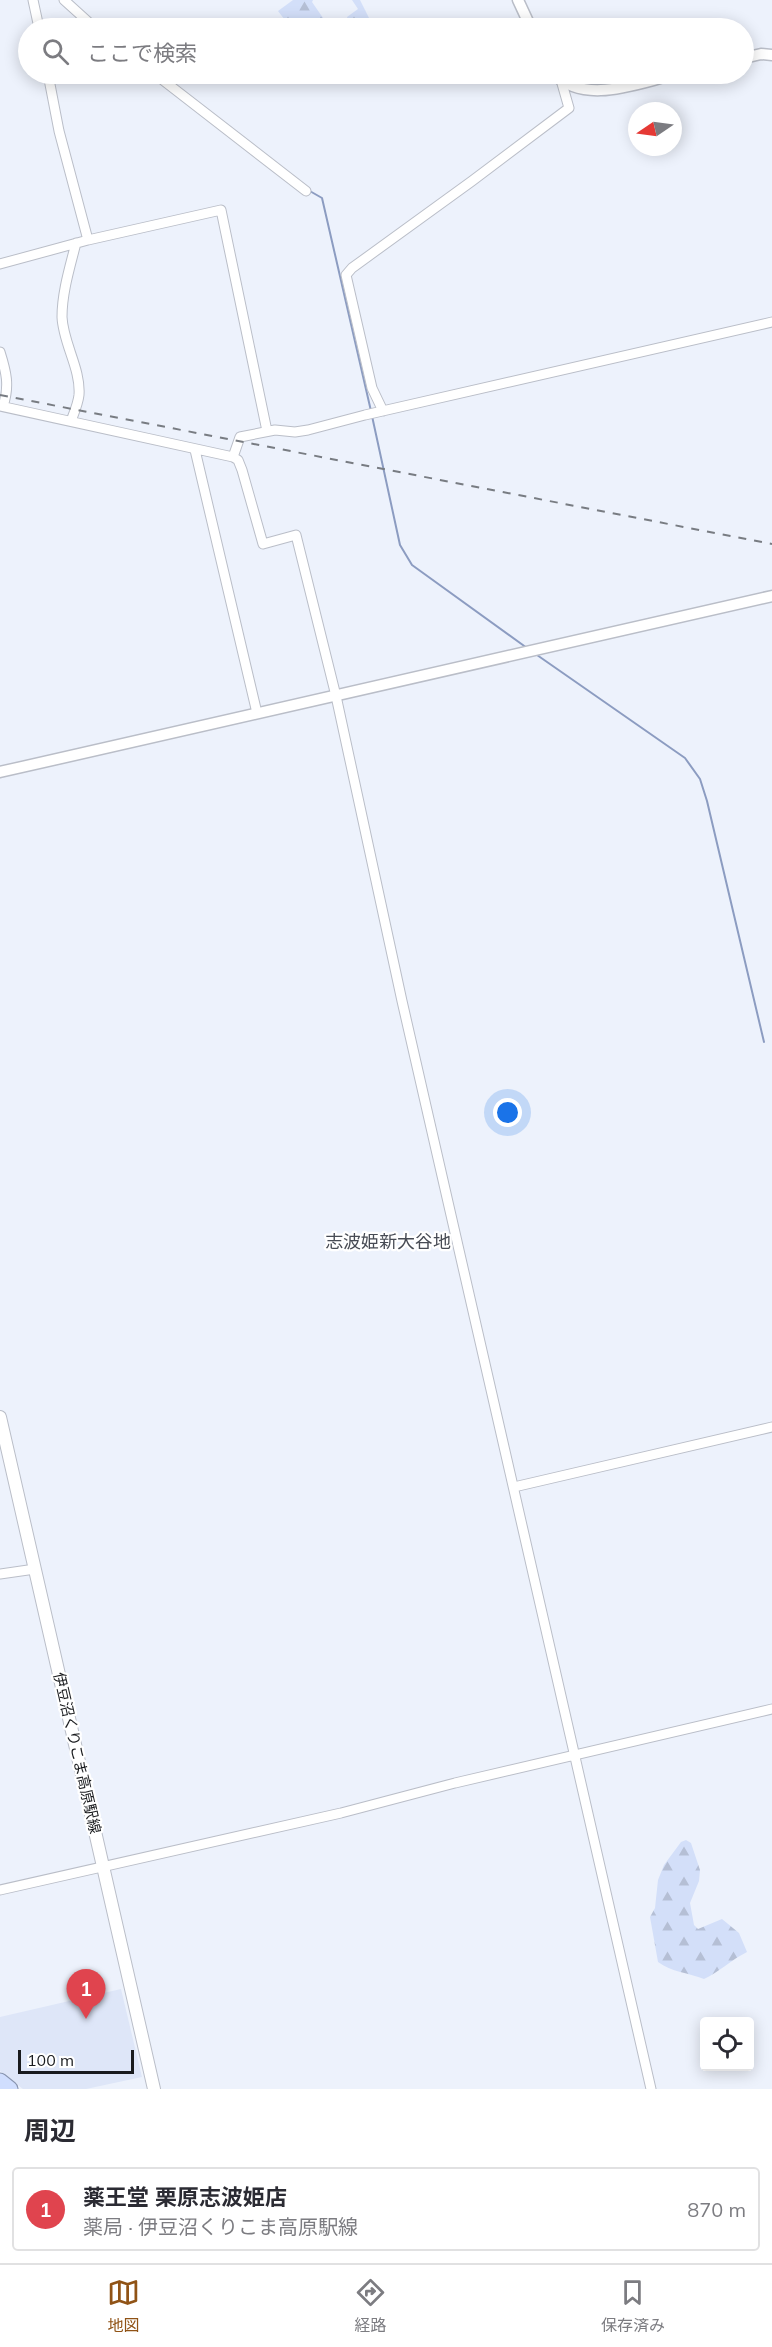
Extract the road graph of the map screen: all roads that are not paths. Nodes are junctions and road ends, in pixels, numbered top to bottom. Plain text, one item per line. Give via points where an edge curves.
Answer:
1 (33, 0) edge
2 (64, 0) edge
3 (518, 0) edge
4 (37, 18) edge
5 (84, 18) edge
6 (526, 18) edge
7 (772, 55) edge
8 (754, 56) edge
9 (50, 84) edge
10 (167, 84) edge
11 (560, 84) edge
12 (571, 84) edge
13 (633, 84) edge
14 (306, 191) dead end
15 (88, 240) junction
16 (76, 243) junction
17 (0, 264) edge
18 (772, 322) edge
19 (0, 352) edge
20 (2, 406) edge
21 (380, 412) junction
22 (71, 422) junction
23 (267, 431) junction
24 (195, 450) junction
25 (233, 457) junction
26 (772, 596) edge
27 (336, 696) junction
28 (257, 713) junction
29 (0, 772) edge
30 (0, 1417) edge
31 (772, 1427) edge
32 (513, 1487) junction
33 (35, 1569) junction
34 (0, 1574) edge
35 (772, 1709) edge
36 (576, 1756) junction
37 (103, 1868) junction
38 (0, 1890) edge
39 (0, 2081) edge
40 (10, 2089) edge
41 (154, 2089) edge
42 (651, 2089) edge

1 - 4 street
2 - 5 street
3 - 6 street
7 - 8 street
9 - 15 street
10 - 14 street
11 - 21 street via 569,108 345,275
12 - 13 street via 598,92
15 - 16 street
15 - 23 street via 221,210
16 - 17 street
16 - 22 street via 62,316 80,392
18 - 21 street
19 - 20 street via 8,394
20 - 22 street
21 - 23 street via 308,430
22 - 24 street
23 - 25 street via 240,437
24 - 25 street
24 - 28 street
25 - 27 street via 242,470 263,544 296,535
26 - 27 street
27 - 28 street
27 - 32 street
28 - 29 street
30 - 33 main road, 伊豆沼くりこま高原駅線
31 - 32 street
32 - 36 street
33 - 34 street
33 - 37 main road, 伊豆沼くりこま高原駅線
35 - 36 street
36 - 37 street
36 - 42 street
37 - 38 street
37 - 41 main road, 伊豆沼くりこま高原駅線
39 - 40 highway

